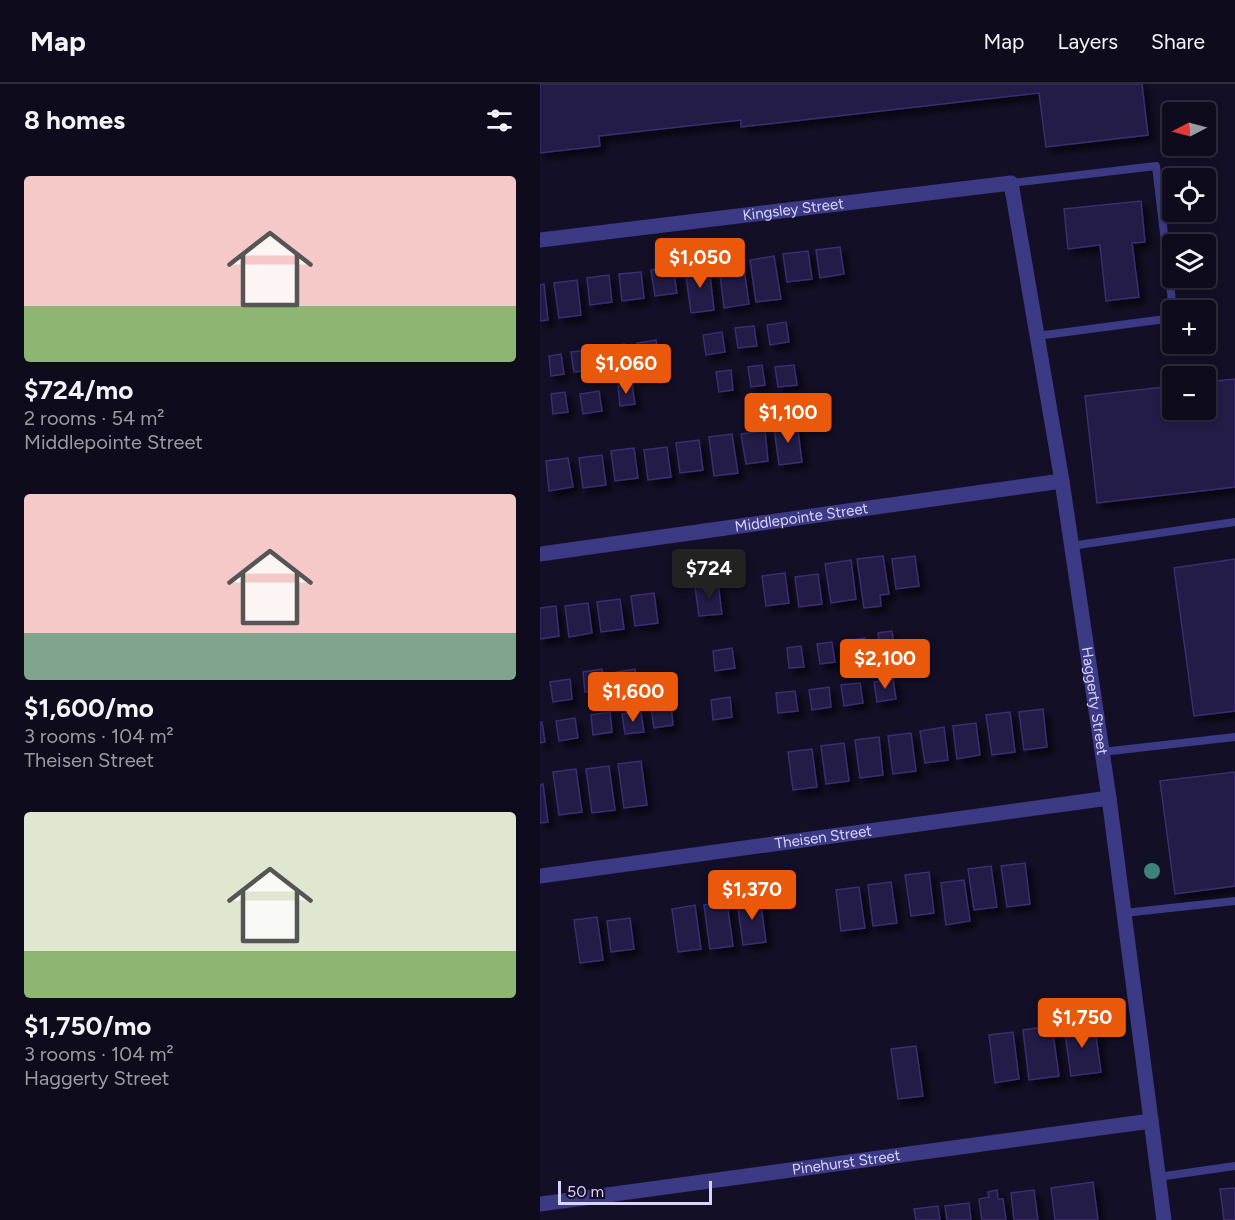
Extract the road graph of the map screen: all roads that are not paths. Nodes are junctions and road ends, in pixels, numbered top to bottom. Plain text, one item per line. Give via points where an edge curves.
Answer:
1 (1011, 183) junction
2 (540, 240) edge
3 (1172, 300) edge
4 (1162, 319) edge
5 (1037, 336) junction
6 (1062, 481) junction
7 (1235, 522) edge
8 (1071, 546) junction
9 (540, 554) edge
10 (1235, 737) edge
11 (1102, 752) junction
12 (1109, 798) junction
13 (540, 876) edge
14 (1235, 901) edge
15 (1124, 913) junction
16 (1151, 1121) junction
17 (1235, 1166) edge
18 (1158, 1177) junction
19 (540, 1204) edge
20 (1164, 1220) edge

1 - 2 street, Kingsley Street
1 - 3 lane via 1156,166
1 - 5 street, Haggerty Street
4 - 5 lane
5 - 6 street, Haggerty Street
6 - 8 street, Haggerty Street
6 - 9 street, Middlepointe Street
7 - 8 lane
8 - 11 street, Haggerty Street
10 - 11 lane
11 - 12 street, Haggerty Street
12 - 13 street, Theisen Street
12 - 15 street, Haggerty Street
14 - 15 lane
15 - 16 street, Haggerty Street
16 - 18 street, Haggerty Street
16 - 19 street, Pinehurst Street
17 - 18 lane
18 - 20 street, Haggerty Street

